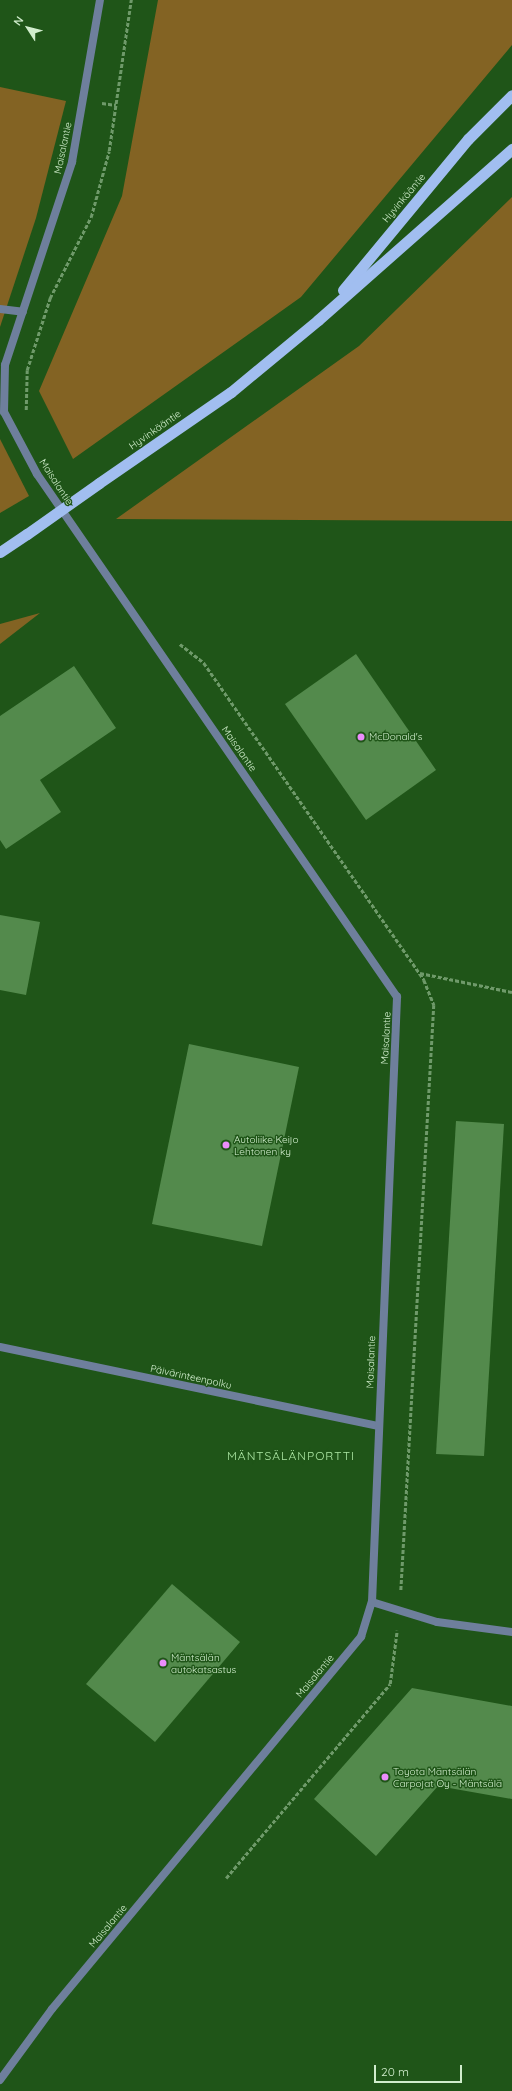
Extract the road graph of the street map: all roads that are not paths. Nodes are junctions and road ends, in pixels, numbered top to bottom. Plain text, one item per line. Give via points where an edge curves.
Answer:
1 (100, 0) edge
2 (512, 95) edge
3 (512, 149) edge
4 (0, 309) edge
5 (23, 312) junction
6 (318, 320) junction
7 (0, 552) edge
8 (0, 1347) edge
9 (379, 1426) junction
10 (372, 1602) junction
11 (512, 1632) edge
12 (0, 2080) edge

1 - 5 street, Maisalantie via 72,162
2 - 6 highway, Hyvinkääntie via 468,139
3 - 6 highway, Hyvinkääntie
4 - 5 street
5 - 9 street, Maisalantie via 6,365 4,412 37,474 397,997
6 - 7 highway, Hyvinkääntie, bridge via 231,392
8 - 9 street, Päivärinteenpolku
9 - 10 street, Maisalantie
10 - 11 street via 437,1622
10 - 12 street, Maisalantie via 361,1637 52,2009

